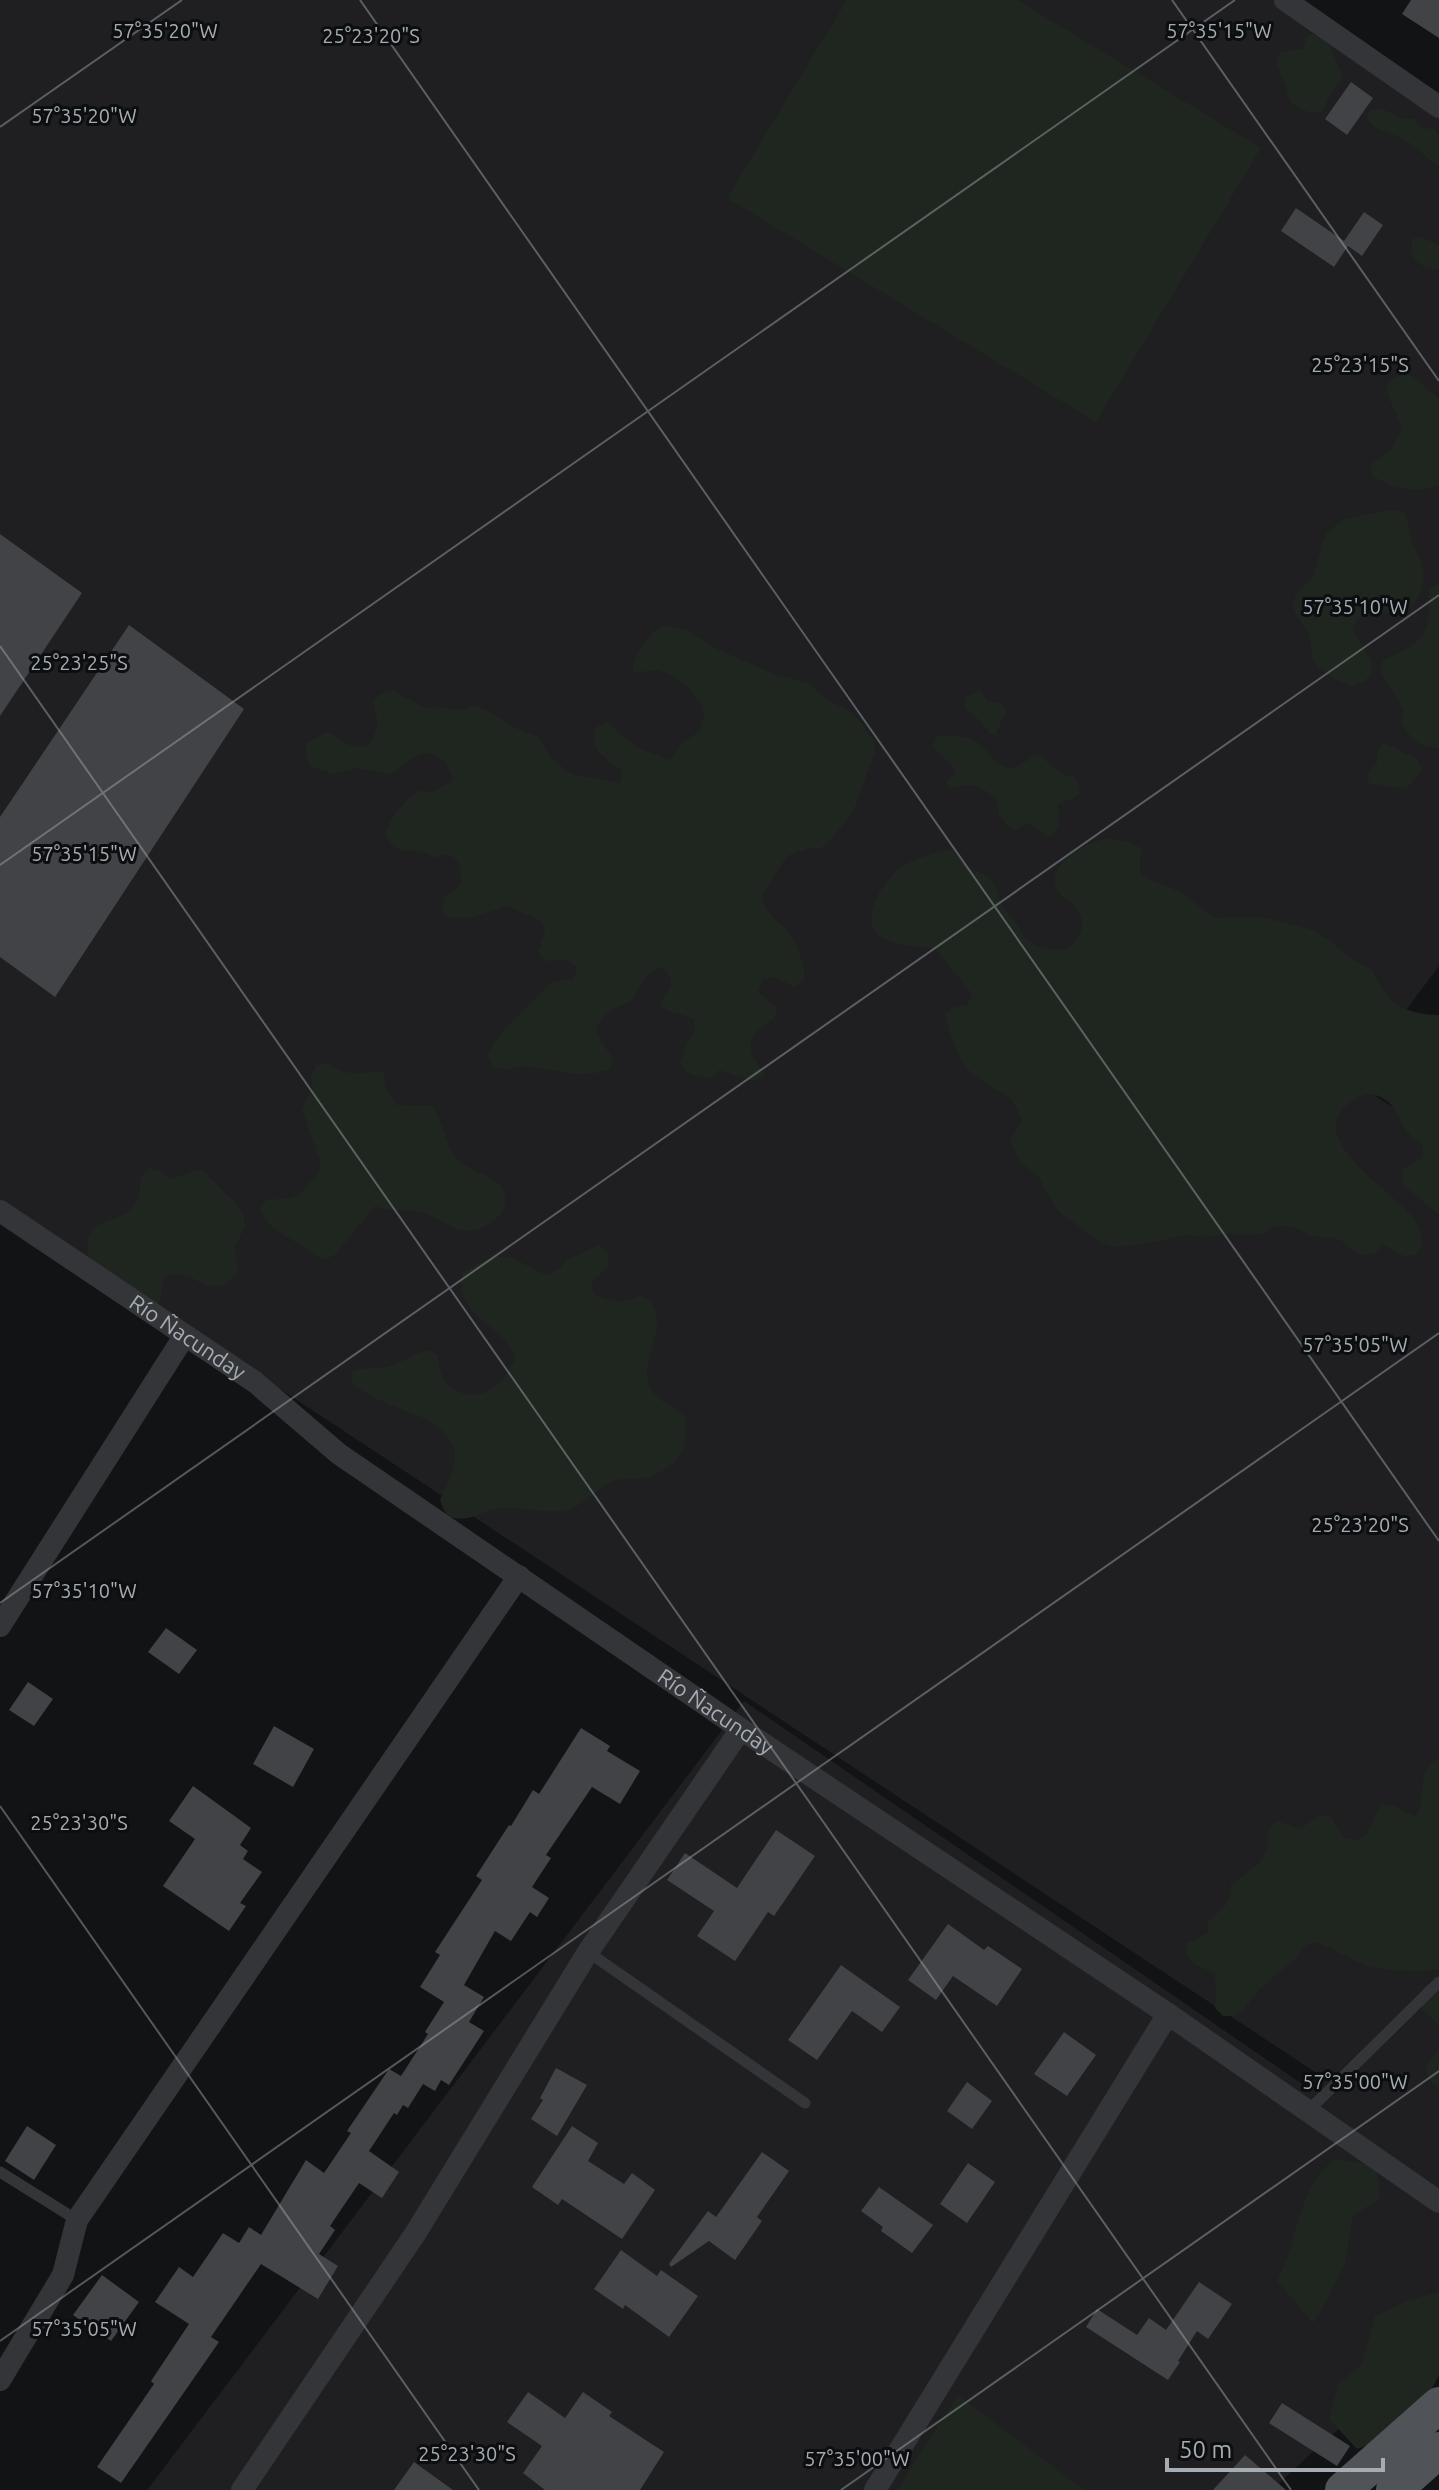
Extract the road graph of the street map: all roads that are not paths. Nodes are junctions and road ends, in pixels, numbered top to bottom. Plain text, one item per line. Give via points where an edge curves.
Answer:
1 (1285, 0) edge
2 (1439, 107) edge
3 (0, 1211) edge
4 (185, 1335) junction
5 (519, 1576) junction
6 (0, 1626) edge
7 (741, 1729) junction
8 (588, 1952) junction
9 (1439, 1982) edge
10 (1168, 2014) junction
11 (805, 2103) dead end
12 (1308, 2111) junction
13 (0, 2172) edge
14 (1439, 2202) edge
15 (77, 2220) junction
16 (0, 2380) edge
17 (1439, 2405) edge
18 (1439, 2450) edge
19 (242, 2490) edge
20 (875, 2490) edge
21 (1343, 2490) edge
22 (1394, 2490) edge

1 - 2 street
3 - 4 street, Río Ñacunday
4 - 5 street, Río Ñacunday via 255,1382 339,1454
4 - 6 street
5 - 7 street, Río Ñacunday
5 - 15 street
7 - 8 street
7 - 10 street, Río Ñacunday
8 - 11 lane
8 - 19 street via 415,2234
9 - 12 lane
10 - 12 street, Río Ñacunday
10 - 20 street
12 - 14 street, Río Ñacunday
13 - 15 lane
15 - 16 street via 63,2275
17 - 21 main road
18 - 22 main road

